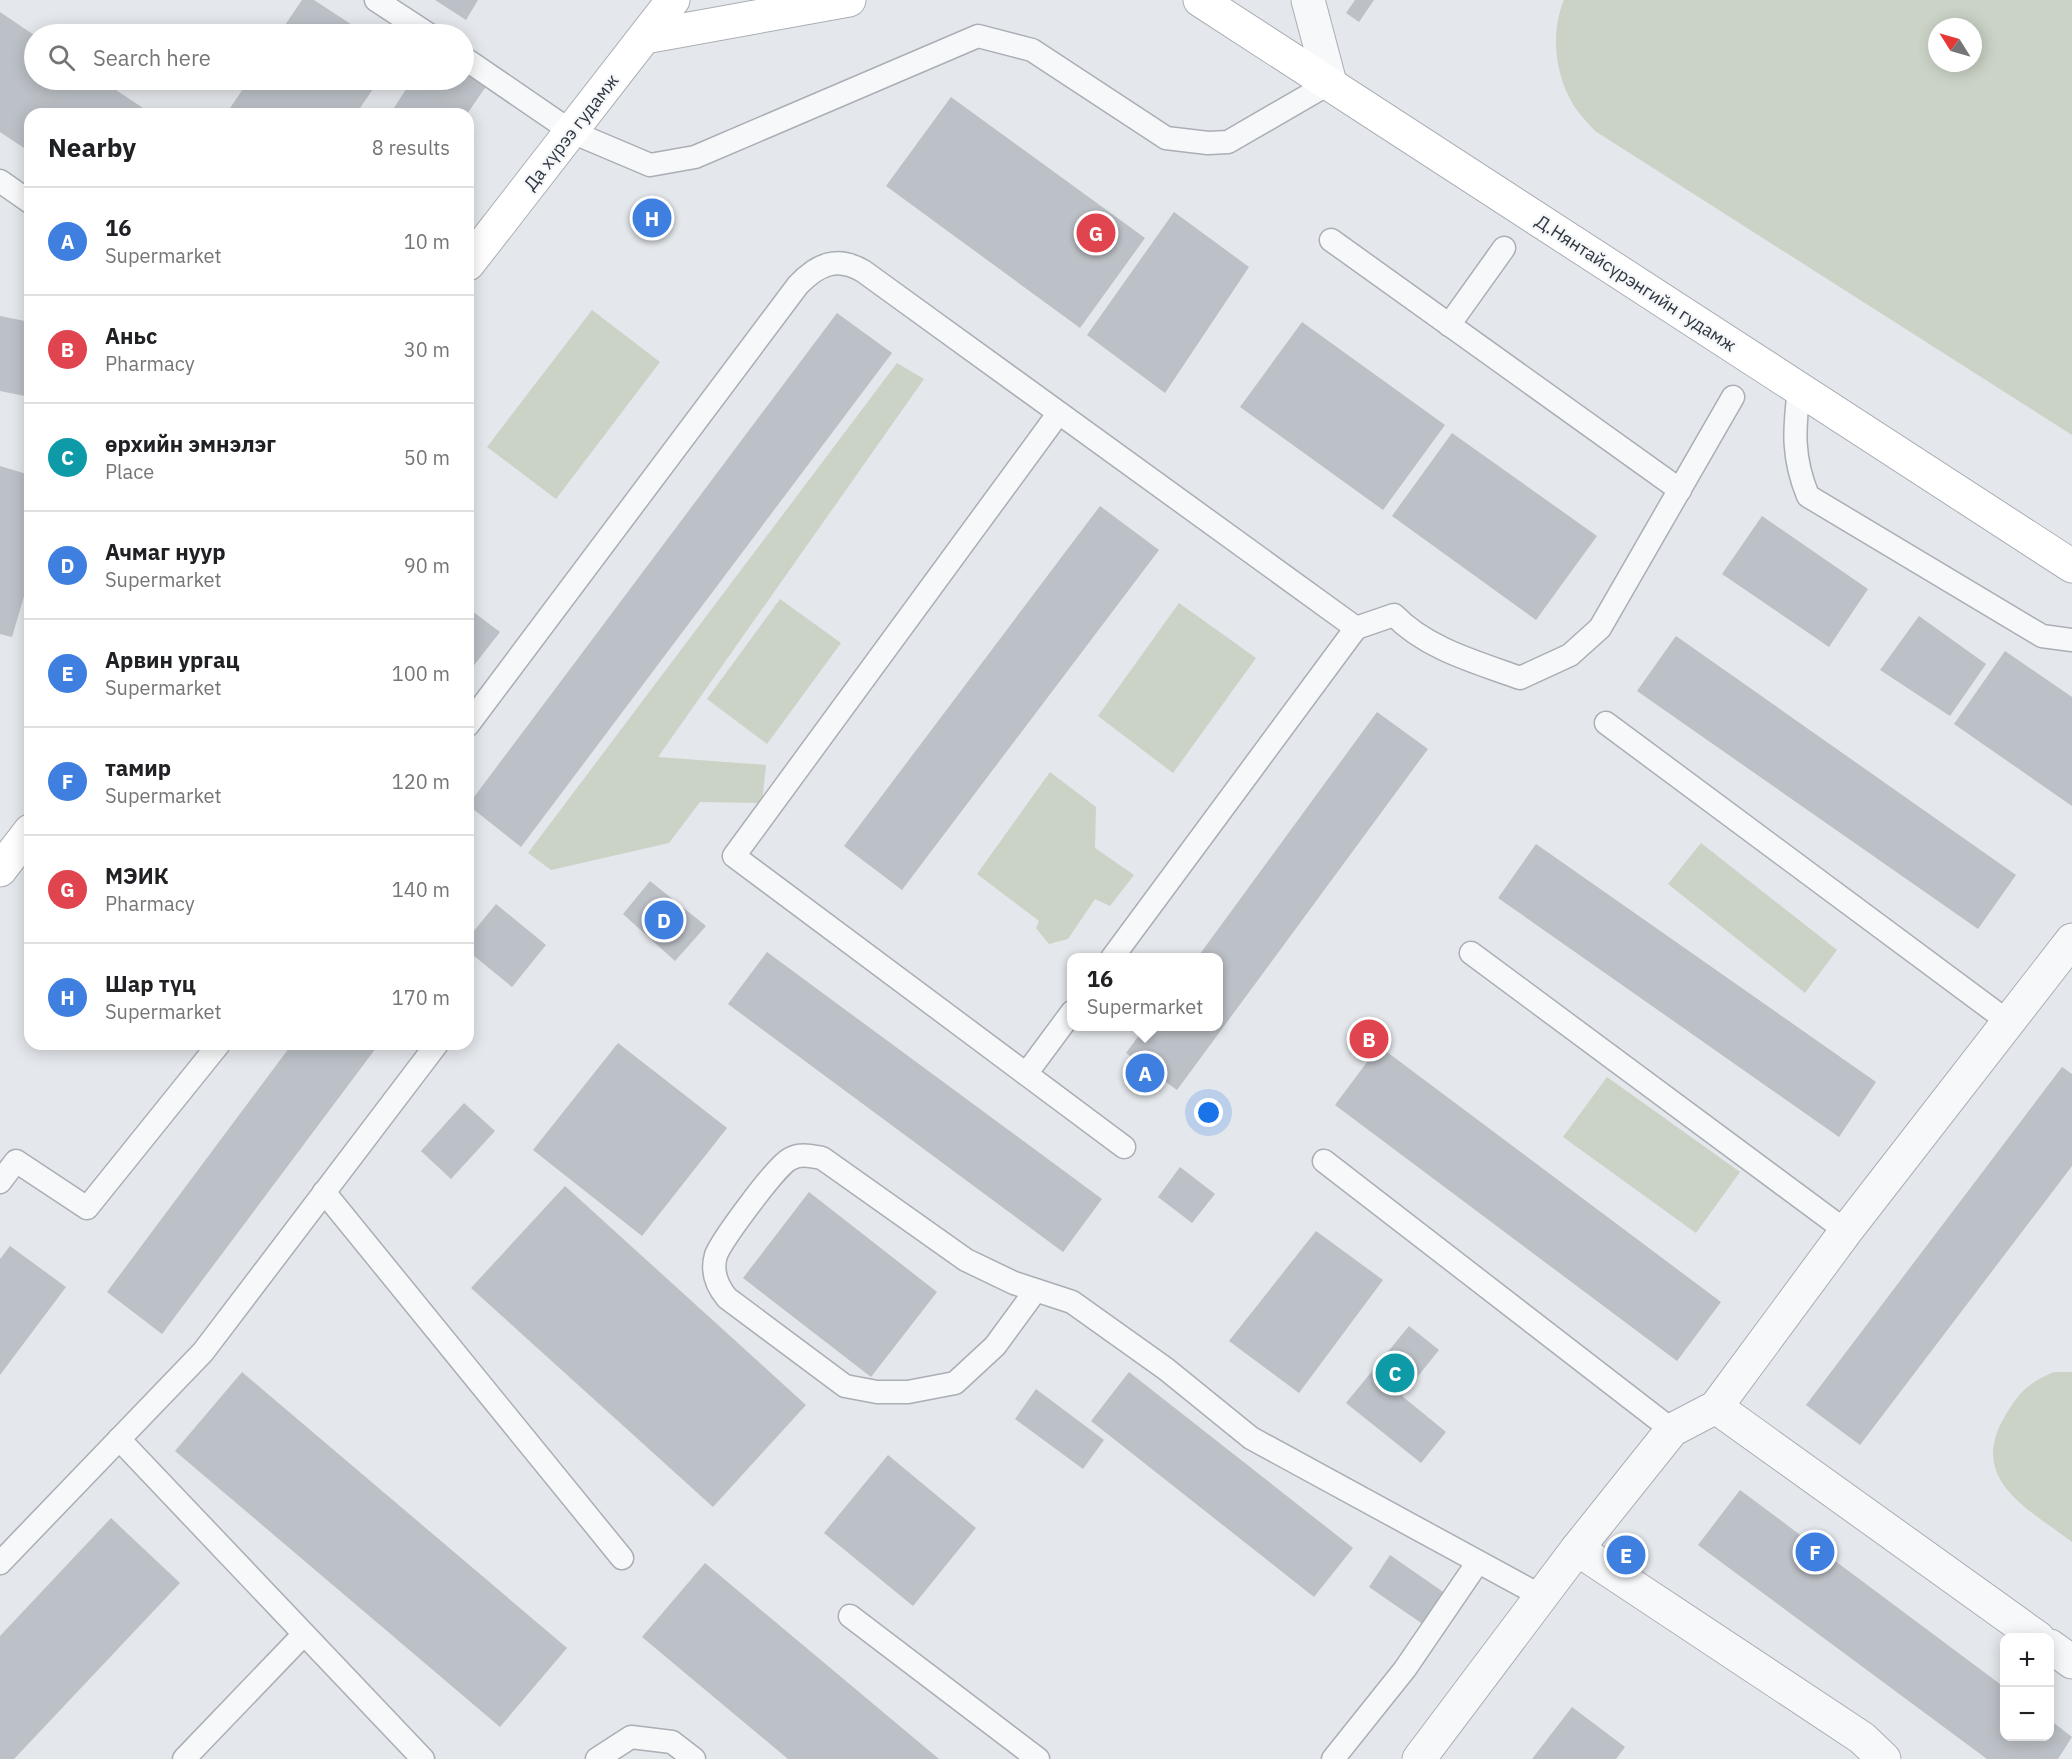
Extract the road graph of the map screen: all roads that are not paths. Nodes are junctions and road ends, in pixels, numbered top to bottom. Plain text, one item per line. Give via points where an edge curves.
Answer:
1 (376, 0) edge
2 (673, 0) edge
3 (849, 0) edge
4 (1200, 0) edge
5 (1308, 0) edge
6 (413, 24) edge
7 (645, 37) junction
8 (474, 65) edge
9 (1330, 83) junction
10 (572, 132) junction
11 (0, 181) edge
12 (24, 198) edge
13 (1330, 240) dead end
14 (1504, 249) dead end
15 (474, 256) edge
16 (1449, 325) junction
17 (1799, 389) junction
18 (1734, 397) dead end
19 (1058, 414) junction
20 (1680, 490) junction
21 (2072, 566) edge
22 (1356, 628) junction
23 (2072, 640) edge
24 (474, 717) edge
25 (1606, 723) dead end
26 (24, 839) edge
27 (0, 870) edge
28 (1115, 953) edge
29 (1471, 953) dead end
30 (2068, 956) edge
31 (1067, 1018) edge
32 (2010, 1023) junction
33 (214, 1050) edge
34 (432, 1050) edge
35 (1026, 1074) junction
36 (1124, 1147) dead end
37 (1324, 1161) dead end
38 (0, 1182) edge
39 (324, 1192) junction
40 (1846, 1231) junction
41 (1036, 1290) junction
42 (1716, 1407) junction
43 (1672, 1430) junction
44 (119, 1439) junction
45 (1577, 1549) junction
46 (622, 1558) dead end
47 (1478, 1562) junction
48 (0, 1563) edge
49 (1541, 1596) junction
50 (850, 1616) dead end
51 (2031, 1633) edge
52 (304, 1634) junction
53 (2054, 1649) edge
54 (2072, 1662) edge
55 (184, 1759) edge
56 (423, 1759) edge
57 (597, 1759) edge
58 (694, 1759) edge
59 (1038, 1759) edge
60 (1333, 1759) edge
61 (1419, 1759) edge
62 (1884, 1759) edge

1 - 6 lane
2 - 7 main road, Да хүрээ гудамж
3 - 7 main road
4 - 9 main road, Д.Нянтайсүрэнгийн гудамж
5 - 9 street
7 - 10 main road, Да хүрээ гудамж
8 - 10 lane
9 - 10 lane via 1228,142 1166,138 1032,50 978,36 695,157 650,165
9 - 17 main road, Д.Нянтайсүрэнгийн гудамж
10 - 15 main road, Да хүрээ гудамж
11 - 12 lane
13 - 16 lane
14 - 16 lane
16 - 20 lane
17 - 21 main road, Д.Нянтайсүрэнгийн гудамж
17 - 23 lane via 1794,436 1797,470 1808,496 2042,636
18 - 20 lane
19 - 22 lane
19 - 24 lane via 863,271 838,262 821,266 798,285
19 - 35 lane via 734,856
20 - 22 lane via 1600,628 1570,655 1520,678 1461,657 1410,631 1394,615
22 - 28 lane
25 - 32 lane
26 - 27 main road
29 - 40 lane
30 - 32 street
31 - 35 lane
32 - 40 street
33 - 38 lane via 87,1208 16,1161
34 - 39 lane
35 - 36 lane
37 - 43 lane
39 - 44 lane via 203,1352
39 - 46 lane
40 - 42 street
41 - 41 lane via 966,1260 822,1158 804,1155 791,1158 770,1176 716,1255 714,1276 718,1288 728,1298 845,1386 877,1392 908,1392 955,1383 995,1346
41 - 47 lane via 1072,1302 1166,1369 1251,1438
42 - 43 street
42 - 51 street
43 - 45 street
44 - 48 lane
44 - 52 lane
45 - 49 street
45 - 62 street via 1862,1738
47 - 49 lane
47 - 60 lane via 1405,1669
49 - 61 street
50 - 59 lane
52 - 55 lane
52 - 56 lane
53 - 54 street
57 - 58 lane via 631,1737 672,1742

